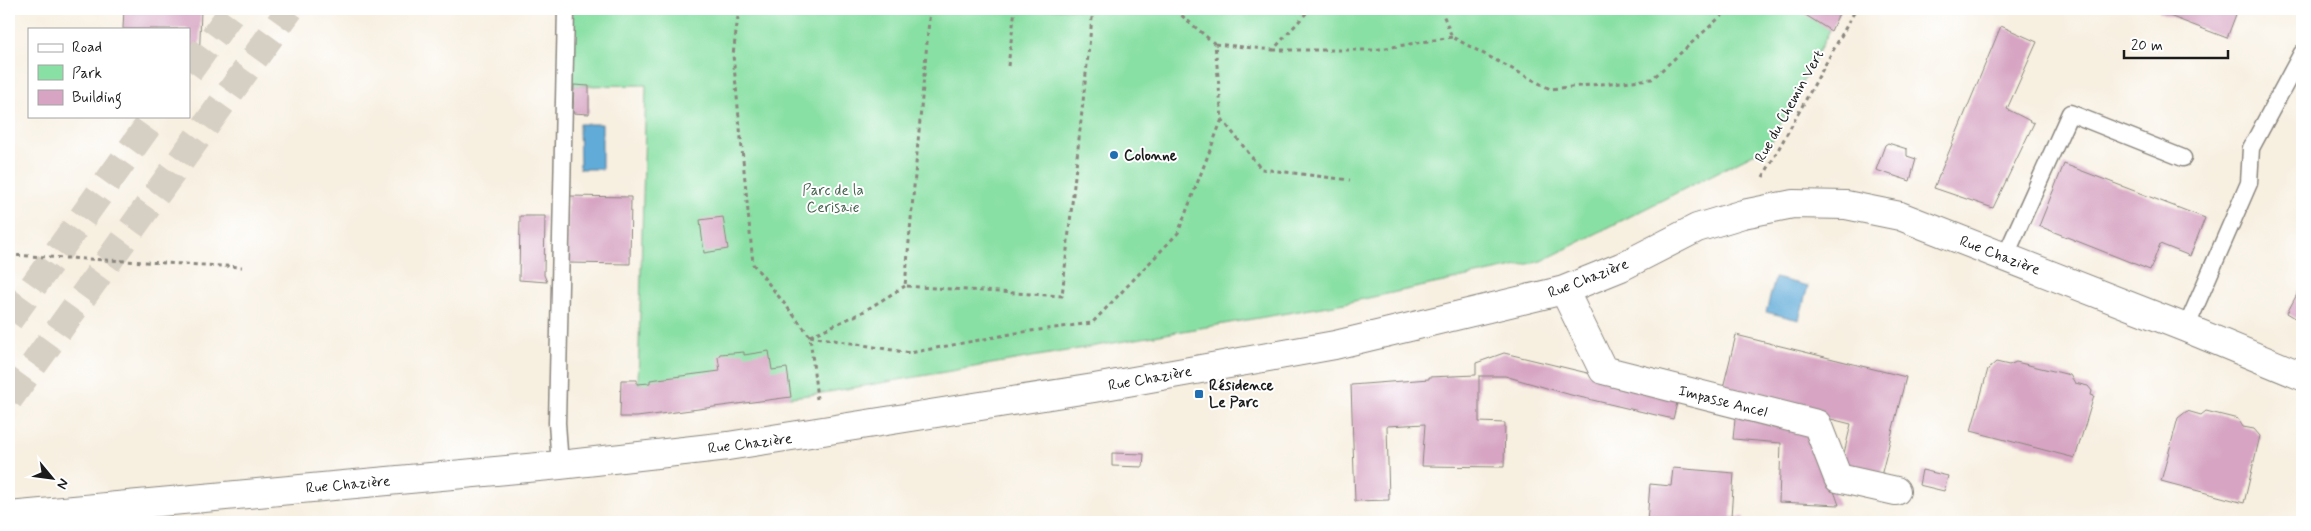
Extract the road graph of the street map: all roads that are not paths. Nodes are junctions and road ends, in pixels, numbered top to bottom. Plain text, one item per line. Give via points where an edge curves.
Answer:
1 (566, 9) edge
2 (2302, 53) edge
3 (2183, 158) dead end
4 (2005, 257) junction
5 (1564, 290) junction
6 (2186, 328) junction
7 (2302, 376) edge
8 (560, 465) junction
9 (1896, 491) dead end
10 (9, 516) edge

1 - 8 lane via 557,423
2 - 6 lane via 2251,148 2249,183
3 - 4 lane via 2070,113
4 - 5 street, Rue Chazière via 1900,216 1846,205 1793,204 1696,228 1621,267
4 - 6 street, Rue Chazière
5 - 8 street, Rue Chazière via 1335,345 1085,390 801,436
5 - 9 street, Impasse Ancel via 1603,370 1817,424 1838,478
6 - 7 street, Rue Chazière
8 - 10 street, Rue Chazière

